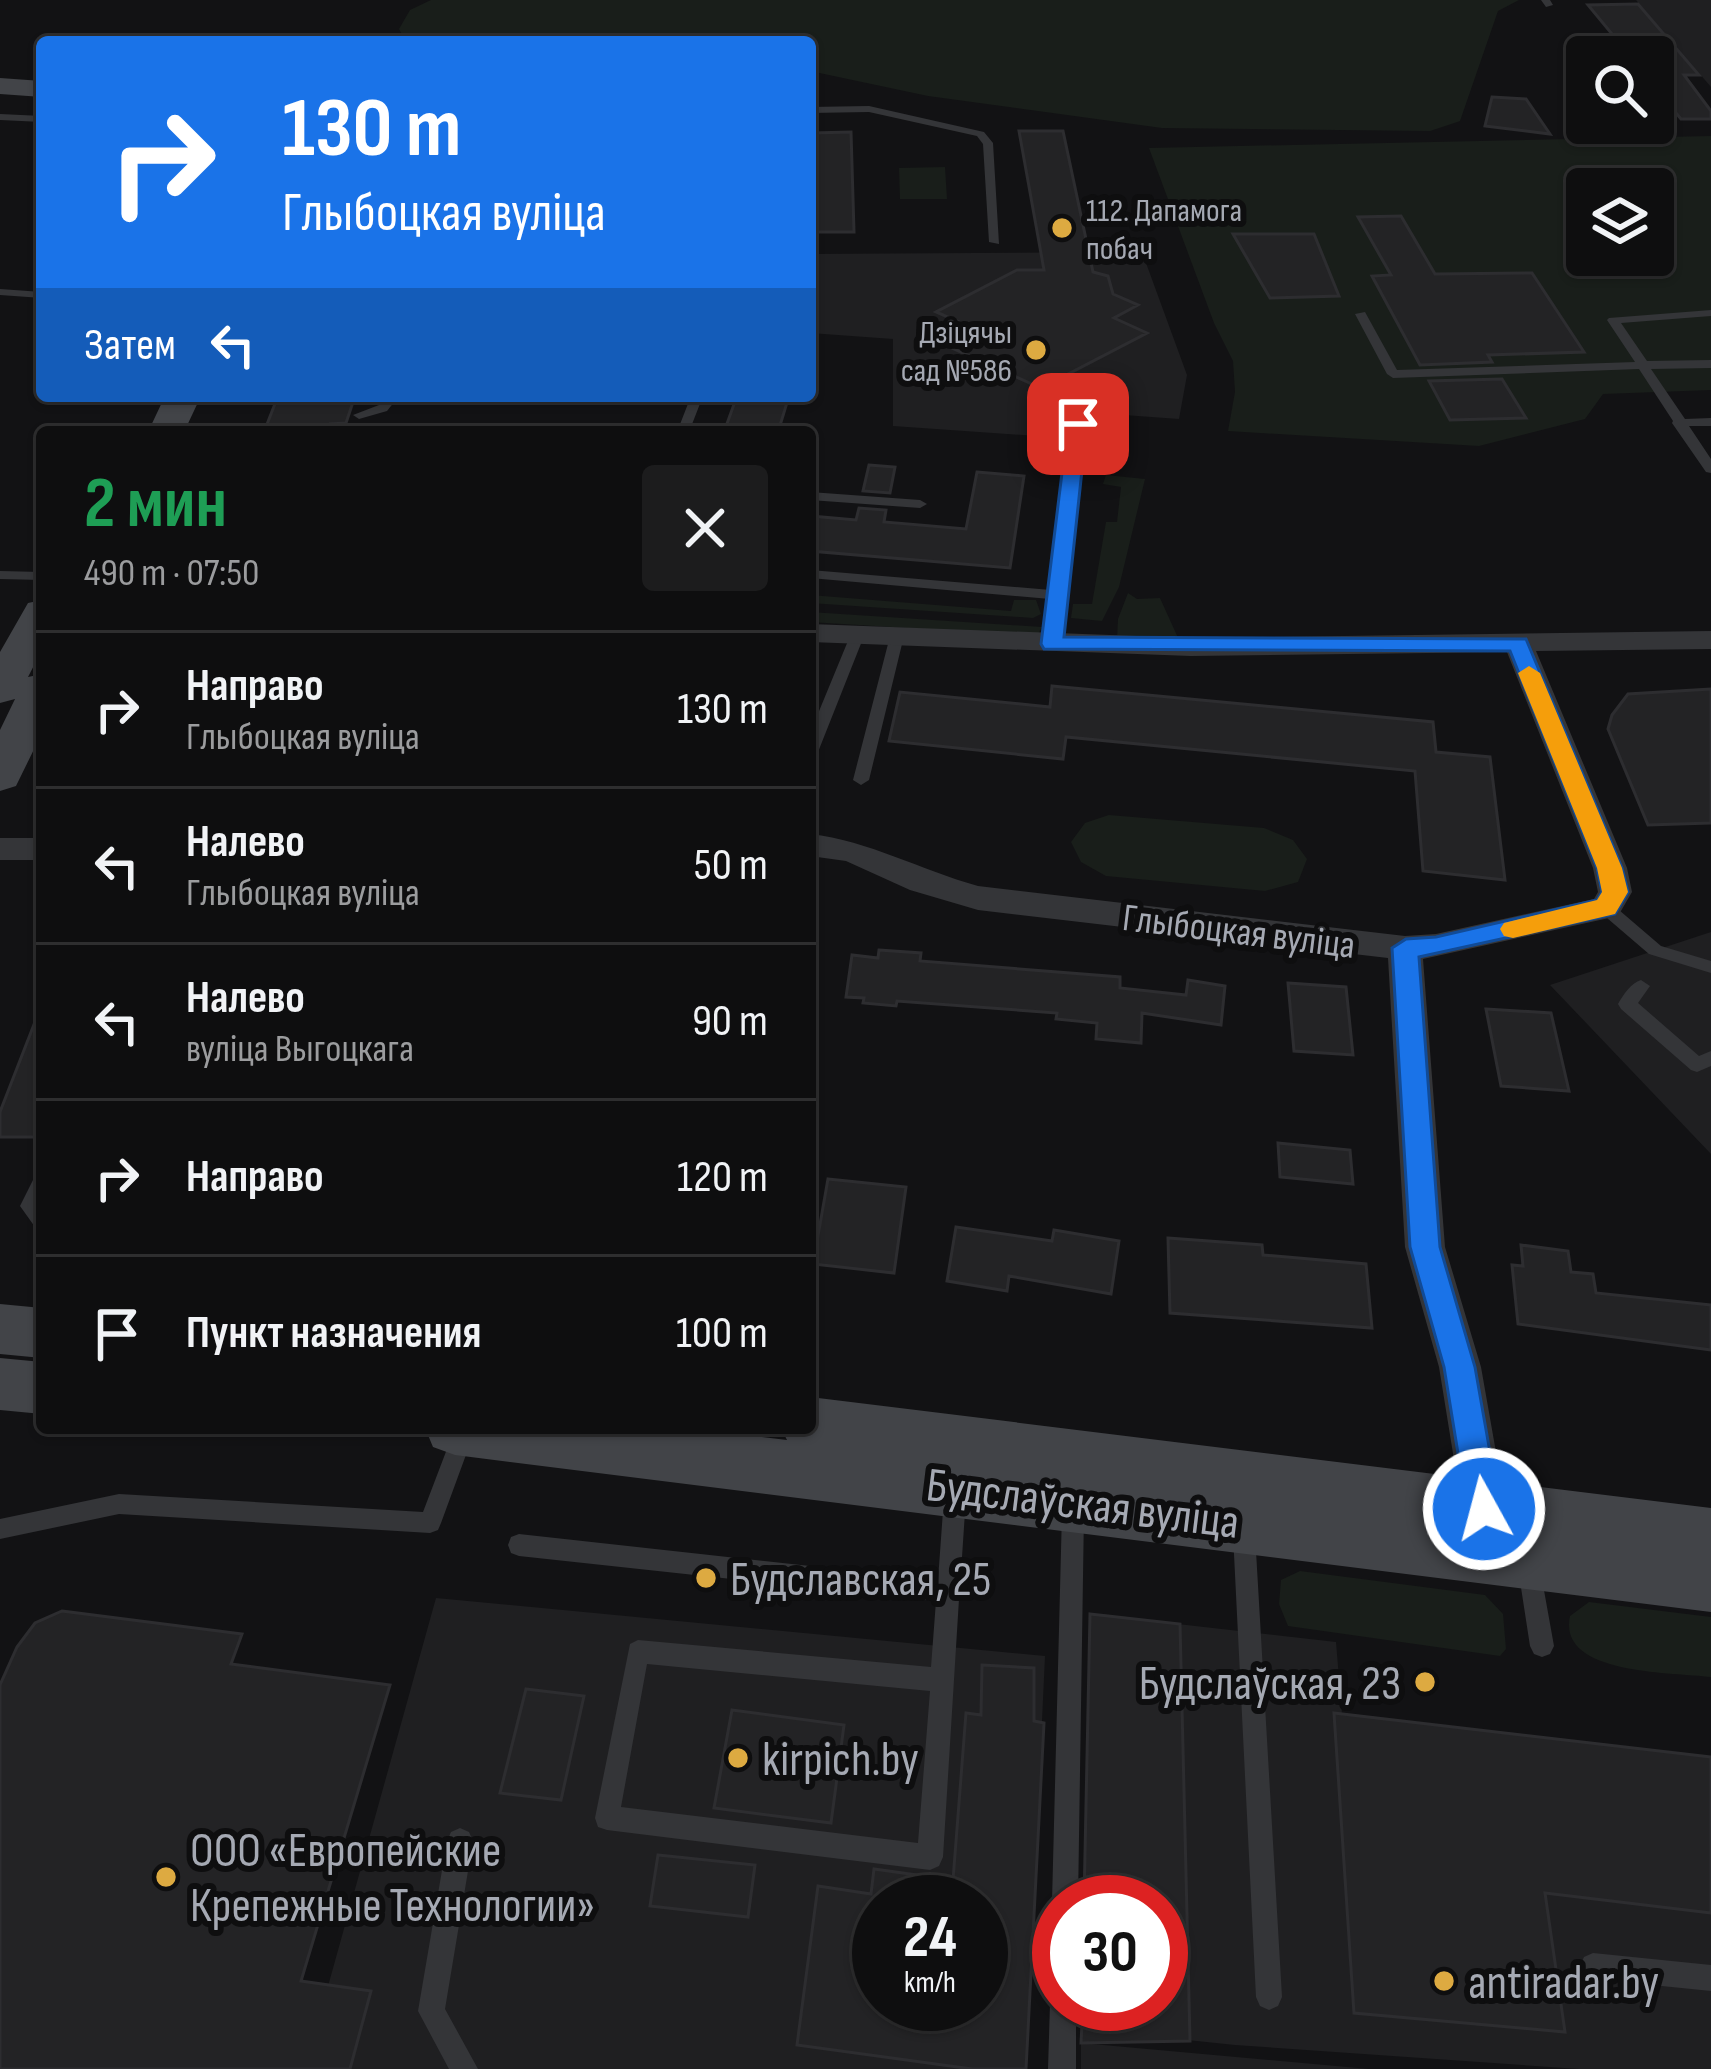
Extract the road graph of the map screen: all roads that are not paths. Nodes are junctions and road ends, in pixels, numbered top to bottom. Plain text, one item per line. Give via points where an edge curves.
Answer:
1 (0, 86) edge
2 (36, 89) edge
3 (816, 110) edge
4 (2, 119) edge
5 (36, 119) edge
6 (995, 242) dead end
7 (0, 292) edge
8 (36, 295) edge
9 (1711, 313) edge
10 (1361, 314) dead end
11 (1711, 364) edge
12 (1642, 365) junction
13 (387, 402) edge
14 (359, 415) dead end
15 (1711, 422) edge
16 (1678, 423) junction
17 (1078, 424) dead end
18 (1711, 469) edge
19 (816, 496) edge
20 (920, 503) dead end
21 (0, 575) edge
22 (816, 575) edge
23 (36, 576) edge
24 (1058, 595) junction
25 (36, 623) edge
26 (816, 633) edge
27 (857, 636) junction
28 (896, 640) junction
29 (1711, 640) edge
30 (1052, 644) junction
31 (1518, 644) junction
32 (0, 690) edge
33 (36, 700) edge
34 (816, 737) edge
35 (0, 776) edge
36 (861, 780) dead end
37 (816, 846) edge
38 (0, 849) edge
39 (36, 849) edge
40 (1606, 908) junction
41 (1406, 948) junction
42 (1711, 967) edge
43 (1640, 986) dead end
44 (1711, 1058) edge
45 (0, 1329) edge
46 (36, 1332) edge
47 (0, 1384) edge
48 (36, 1387) edge
49 (816, 1425) edge
50 (463, 1434) edge
51 (508, 1434) edge
52 (956, 1486) junction
53 (1073, 1501) junction
54 (1484, 1509) junction
55 (1243, 1522) junction
56 (0, 1529) edge
57 (1711, 1538) edge
58 (519, 1545) dead end
59 (1527, 1556) junction
60 (1711, 1581) edge
61 (950, 1592) junction
62 (1542, 1646) dead end
63 (943, 1680) junction
64 (460, 1840) dead end
65 (1066, 1875) edge
66 (1593, 1966) dead end
67 (1711, 1978) edge
68 (1269, 1997) dead end
69 (1063, 2031) edge
70 (464, 2069) edge
71 (1062, 2069) edge

1 - 2 main road
3 - 6 lane via 869,109 980,134 988,143
4 - 5 lane
7 - 8 lane
9 - 12 lane via 1613,320
10 - 12 lane via 1394,374
11 - 12 lane
12 - 16 lane
13 - 14 lane
15 - 16 lane
16 - 18 lane
17 - 24 lane
19 - 20 lane
21 - 23 lane
22 - 24 lane
24 - 30 lane
25 - 32 main road
26 - 27 street
27 - 28 street
27 - 34 lane
28 - 30 street
28 - 36 lane
29 - 31 street
30 - 31 street
31 - 40 street via 1610,868 1615,892
33 - 35 main road
37 - 41 street, Глыбоцкая вуліца via 852,850 978,898
38 - 39 street
40 - 41 street, Глыбоцкая вуліца
40 - 42 lane via 1655,950
41 - 54 street via 1425,1247 1460,1367
43 - 44 lane via 1627,1004 1697,1065
45 - 46 main road
47 - 48 main road
49 - 54 main road, Будслаўская вуліца
50 - 56 lane via 430,1523 119,1504
51 - 52 main road, Будслаўская вуліца
52 - 53 main road, Будслаўская вуліца
52 - 61 lane
53 - 55 main road, Будслаўская вуліца
53 - 65 lane
54 - 57 main road, Будслаўская вуліца
55 - 59 main road, Будслаўская вуліца
55 - 68 lane
58 - 61 lane
59 - 60 main road, Будслаўская вуліца
59 - 62 lane
61 - 63 lane
63 - 63 lane via 930,1857 608,1818 638,1652
64 - 70 lane via 430,2012
66 - 67 lane
69 - 71 lane

